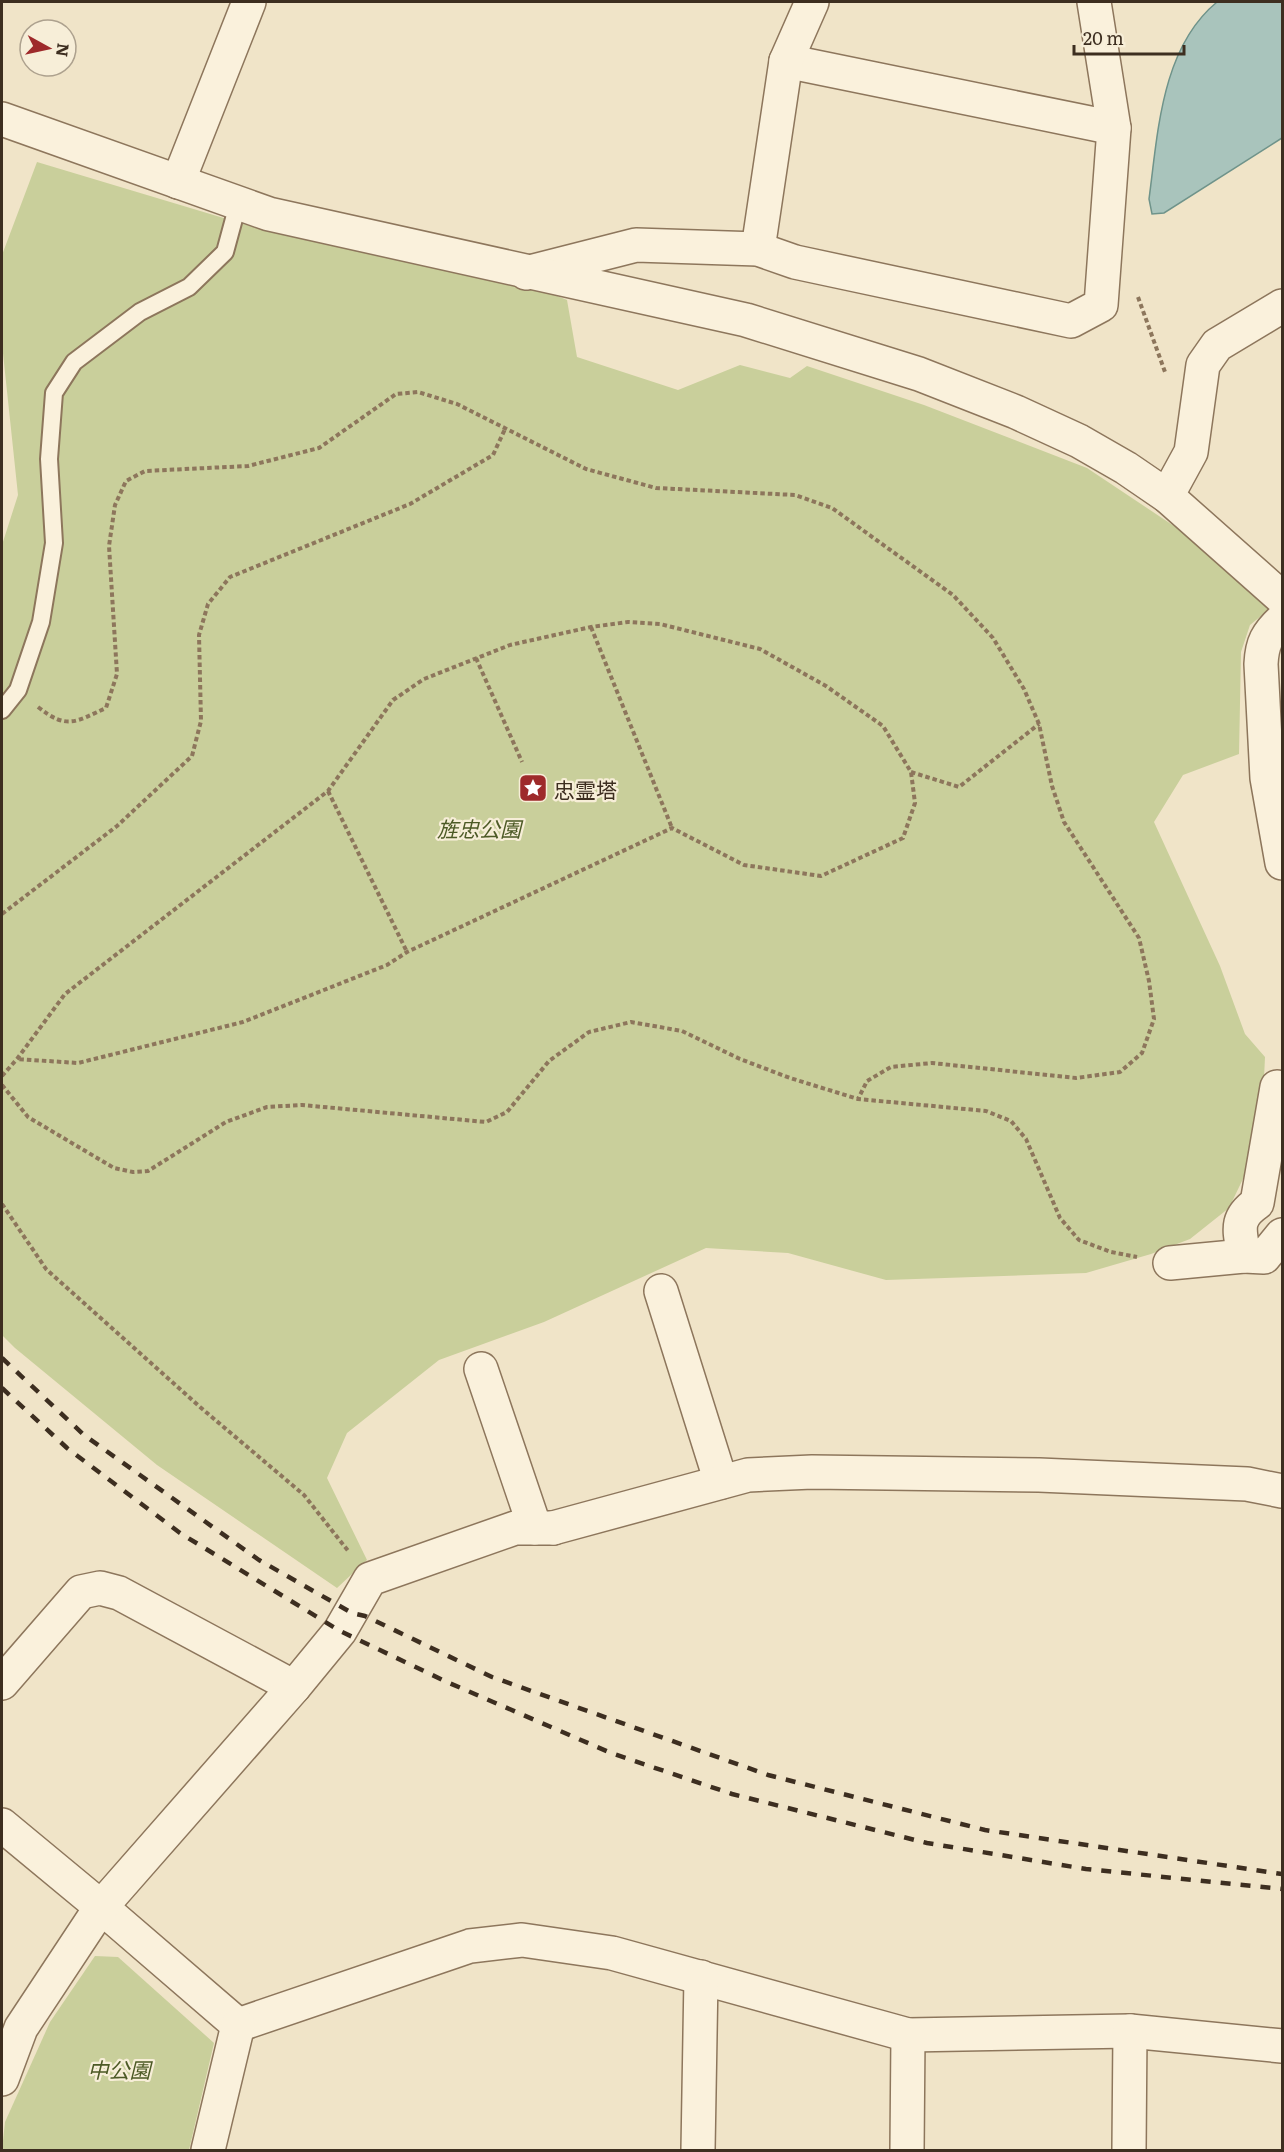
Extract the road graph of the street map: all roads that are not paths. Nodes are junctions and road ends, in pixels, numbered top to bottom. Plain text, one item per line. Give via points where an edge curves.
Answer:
1 (249, 2) edge
2 (812, 2) edge
3 (1094, 2) edge
4 (786, 61) junction
5 (2, 119) edge
6 (1114, 128) junction
7 (178, 182) junction
8 (238, 204) junction
9 (758, 249) junction
10 (526, 273) junction
11 (1282, 306) edge
12 (1167, 496) junction
13 (1282, 598) edge
14 (1282, 620) edge
15 (2, 710) edge
16 (1282, 863) edge
17 (1277, 1087) dead end
18 (1282, 1235) edge
19 (1244, 1256) junction
20 (1170, 1263) road end
21 (661, 1291) dead end
22 (481, 1369) dead end
23 (721, 1482) junction
24 (1282, 1491) edge
25 (544, 1528) junction
26 (2, 1683) edge
27 (294, 1687) junction
28 (2, 1825) edge
29 (101, 1907) junction
30 (700, 1977) junction
31 (238, 2025) junction
32 (1130, 2031) junction
33 (908, 2035) junction
34 (1282, 2046) edge
35 (2, 2079) edge
36 (208, 2151) edge
37 (698, 2151) edge
38 (908, 2151) edge
39 (1129, 2151) edge

1 - 7 street
2 - 4 street
3 - 6 street
4 - 6 street
4 - 9 street
5 - 7 street
6 - 9 street via 1101,305 1071,321 795,262
7 - 8 street
8 - 10 street
8 - 15 lane via 225,252 189,287 140,312 74,362 54,393 49,459 54,543 41,622 18,690
9 - 10 street via 636,244
10 - 12 street via 746,320 919,374 1079,441
11 - 12 street via 1217,345 1203,365 1191,452
12 - 13 street
14 - 16 street via 1267,634 1261,664 1267,778
17 - 19 street via 1257,1203 1244,1212 1239,1228
18 - 19 street via 1264,1257
19 - 20 street
21 - 23 street
22 - 25 street
23 - 24 street via 748,1475 812,1472 1039,1475 1247,1484
23 - 25 street
25 - 27 street via 515,1528 370,1579 340,1631
26 - 27 street via 81,1592 100,1588 119,1593
27 - 29 street
28 - 29 street
29 - 31 street
29 - 35 street via 21,2028
30 - 31 street via 612,1953 522,1940 470,1946
30 - 33 street
30 - 37 street
31 - 36 street
32 - 33 street
32 - 34 street
32 - 39 street
33 - 38 street

